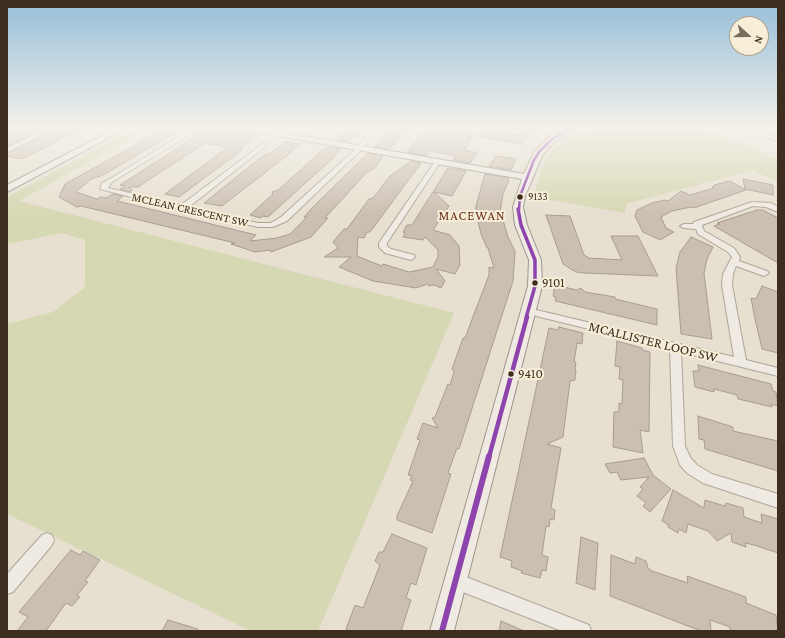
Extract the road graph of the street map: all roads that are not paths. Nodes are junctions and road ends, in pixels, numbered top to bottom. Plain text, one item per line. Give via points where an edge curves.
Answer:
1 (56, 157) edge
2 (68, 157) edge
3 (150, 157) edge
4 (249, 157) edge
5 (351, 157) edge
6 (409, 157) edge
7 (536, 157) edge
8 (438, 162) junction
9 (527, 177) junction
10 (7, 182) edge
11 (7, 189) edge
12 (182, 208) junction
13 (778, 210) edge
14 (684, 226) dead end
15 (697, 227) junction
16 (411, 257) dead end
17 (734, 262) junction
18 (764, 273) dead end
19 (528, 311) junction
20 (675, 348) junction
21 (741, 364) junction
22 (778, 372) edge
23 (778, 500) edge
24 (47, 540) dead end
25 (456, 581) junction
26 (7, 586) edge
27 (442, 631) edge
28 (583, 631) edge

1 - 10 street
2 - 11 street
3 - 12 street, MCLEAN CRESCENT SW via 104,187 110,191
4 - 12 street
5 - 12 street, MCLEAN CRESCENT SW via 277,224 258,225
6 - 8 street
7 - 9 street
8 - 9 street
8 - 16 street via 383,243 383,247 388,251
9 - 19 street via 518,208 521,225 532,249 536,268
13 - 15 street via 768,205 752,204 698,222
14 - 15 street
15 - 17 street via 731,250 736,257
17 - 18 street
17 - 21 street via 728,274 727,285
19 - 20 street, MCALLISTER LOOP SW
19 - 25 street
20 - 21 street, MCALLISTER LOOP SW
20 - 23 street via 679,446 685,461 708,479
21 - 22 street, MCALLISTER LOOP SW
24 - 26 street
25 - 27 street
25 - 28 street

